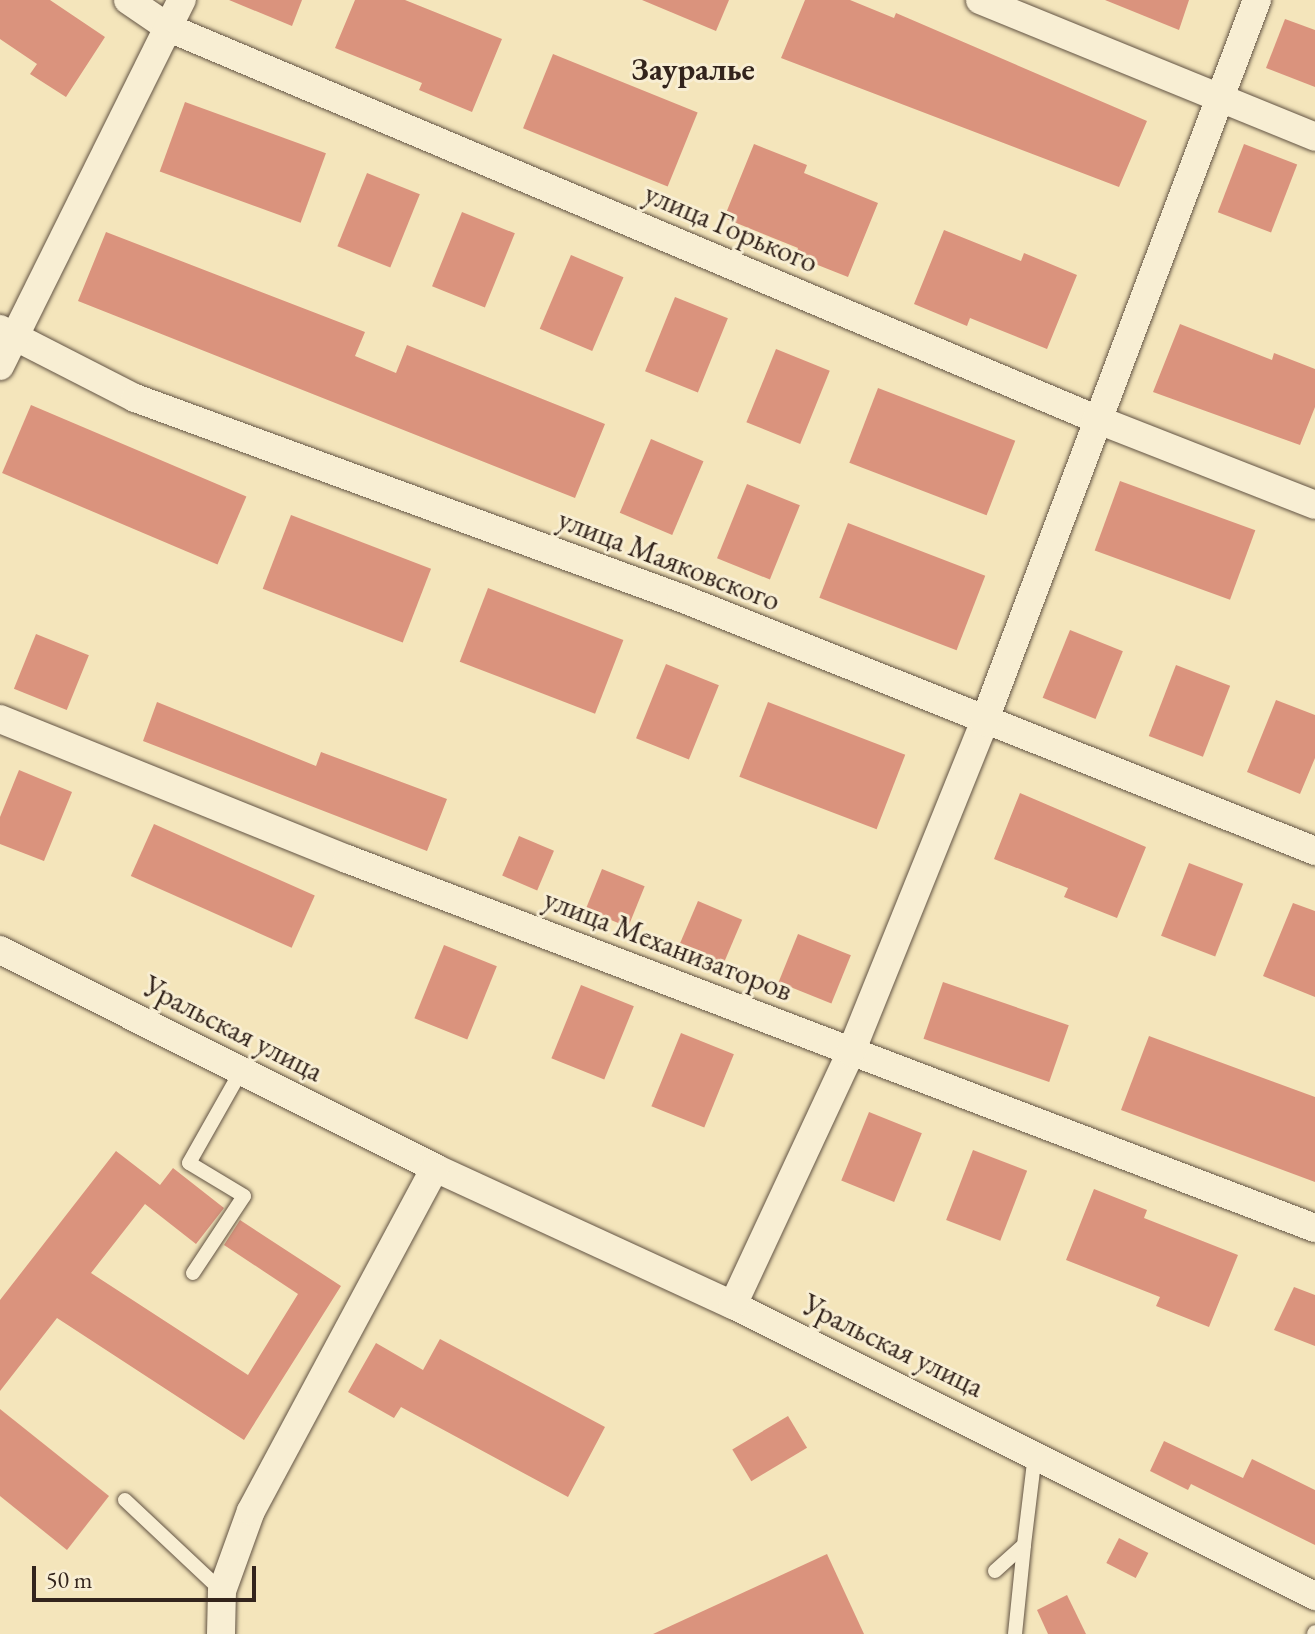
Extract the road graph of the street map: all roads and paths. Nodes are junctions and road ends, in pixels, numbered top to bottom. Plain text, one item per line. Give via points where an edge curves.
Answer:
1 (128, 0) edge
2 (182, 0) edge
3 (980, 0) edge
4 (1257, 0) edge
5 (169, 28) junction
6 (1217, 98) junction
7 (1315, 137) edge
8 (7, 334) edge
9 (0, 366) edge
10 (1096, 419) junction
11 (1315, 505) edge
12 (0, 719) edge
13 (984, 722) junction
14 (1315, 851) edge
15 (0, 950) edge
16 (851, 1052) junction
17 (241, 1071) junction
18 (435, 1168) junction
19 (1315, 1228) edge
20 (193, 1273) dead end
21 (733, 1305) junction
22 (1035, 1454) junction
23 (125, 1500) dead end
24 (1024, 1545) junction
25 (995, 1571) dead end
26 (222, 1591) junction
27 (1315, 1596) edge
28 (221, 1634) edge
29 (1015, 1634) edge

1 - 5 street, улица Горького
2 - 5 street
3 - 6 street
4 - 6 street
5 - 8 street
5 - 10 street, улица Горького
6 - 7 street
6 - 10 street
8 - 9 street
8 - 13 street, улица Маяковского via 135,398 681,598
10 - 11 street, улица Горького
10 - 13 street
12 - 16 street, улица Механизаторов
13 - 14 street, улица Маяковского
13 - 16 street
15 - 17 street, Уральская улица
16 - 19 street, улица Механизаторов
16 - 21 street
17 - 18 street, Уральская улица
17 - 20 lane via 189,1163 244,1196
18 - 21 street, Уральская улица
18 - 26 street via 251,1511
21 - 22 street, Уральская улица
22 - 24 lane
22 - 27 street, Уральская улица
23 - 26 lane
24 - 25 lane
24 - 29 lane
26 - 28 street

